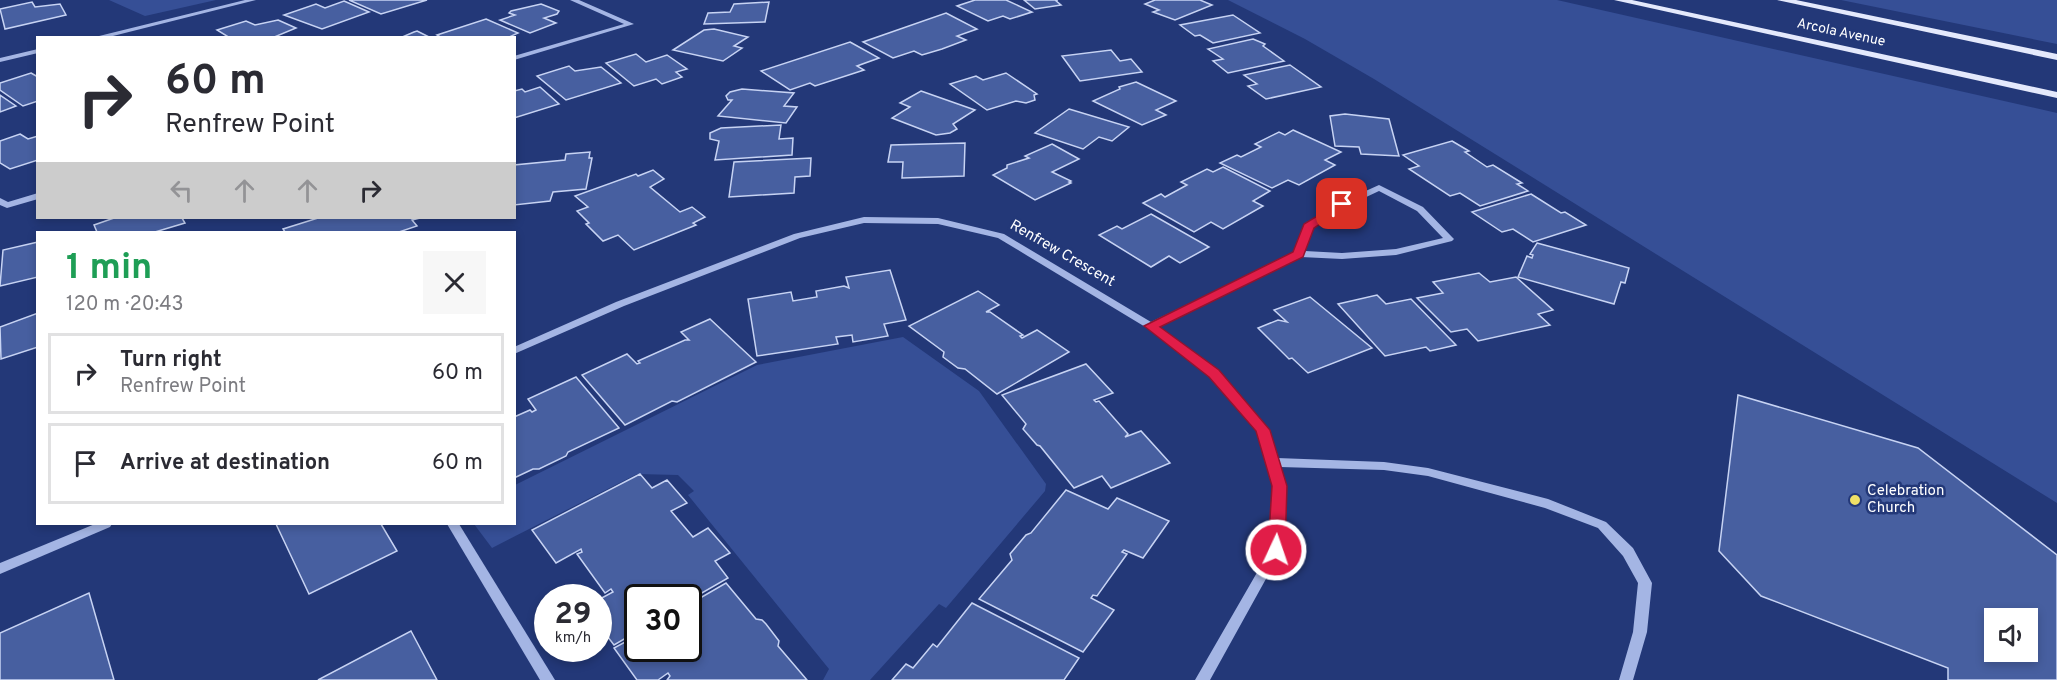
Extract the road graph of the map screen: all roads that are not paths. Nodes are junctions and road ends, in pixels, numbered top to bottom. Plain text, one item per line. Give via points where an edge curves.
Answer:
1 (252, 0) edge
2 (573, 0) edge
3 (1619, 0) edge
4 (1782, 0) edge
5 (102, 36) edge
6 (36, 51) edge
7 (516, 57) edge
8 (2057, 57) edge
9 (0, 60) edge
10 (2057, 95) edge
11 (36, 197) edge
12 (0, 201) edge
13 (1299, 254) junction
14 (1151, 326) junction
15 (516, 350) edge
16 (1272, 462) junction
17 (104, 525) edge
18 (454, 525) edge
19 (0, 569) edge
20 (548, 680) edge
21 (1202, 680) edge
22 (1626, 680) edge

1 - 5 street
2 - 7 street via 631,24
3 - 10 main road, Arcola Avenue
4 - 8 main road, Arcola Avenue
6 - 9 street
11 - 12 street via 7,205
13 - 13 street via 1396,252 1449,239 1420,209 1379,188 1342,204 1308,226
13 - 14 street
14 - 15 street, Renfrew Crescent via 1001,236 938,221 864,220 797,236 620,304
14 - 16 street, Renfrew Crescent via 1214,374 1263,430
16 - 21 street, Renfrew Crescent via 1280,486 1276,550
16 - 22 street via 1384,466 1428,472 1548,504 1602,525 1628,552 1645,583 1640,632
17 - 19 street
18 - 20 street

